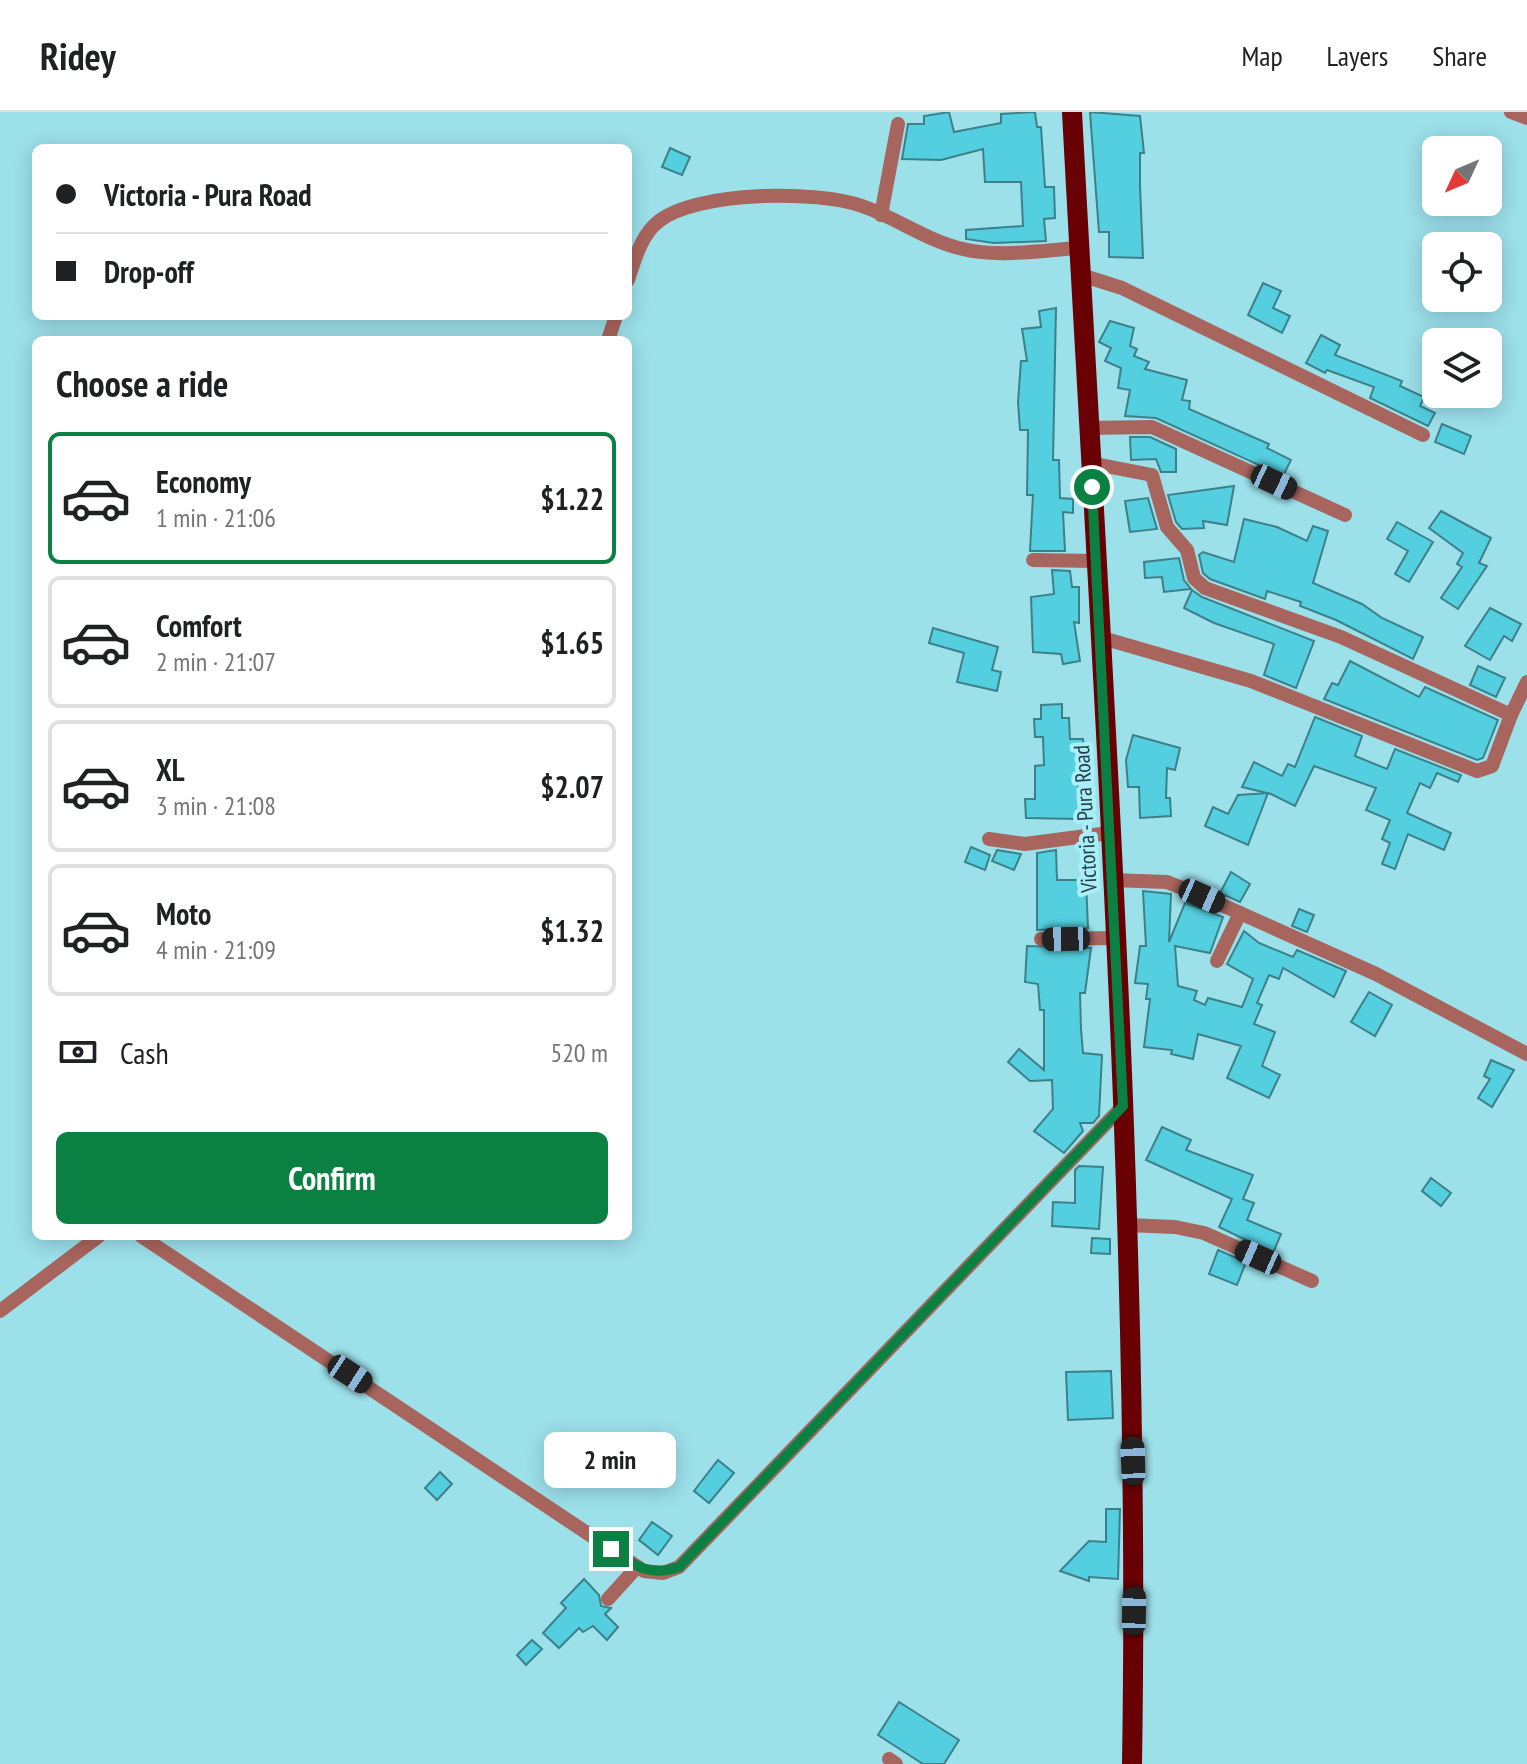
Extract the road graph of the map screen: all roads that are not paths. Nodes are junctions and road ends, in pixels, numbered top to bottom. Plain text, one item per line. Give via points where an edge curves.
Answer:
1 (1072, 112) edge
2 (1511, 112) edge
3 (1527, 118) edge
4 (898, 124) dead end
5 (881, 215) junction
6 (1079, 248) junction
7 (632, 270) edge
8 (1081, 275) junction
9 (1088, 428) junction
10 (1423, 435) dead end
11 (1090, 463) junction
12 (1345, 515) dead end
13 (1033, 560) dead end
14 (1095, 561) junction
15 (1099, 637) junction
16 (1527, 682) edge
17 (1511, 715) junction
18 (1109, 833) junction
19 (989, 839) dead end
20 (1112, 880) junction
21 (1240, 913) junction
22 (1114, 938) junction
23 (1041, 939) dead end
24 (1217, 961) dead end
25 (1527, 1054) edge
26 (1123, 1106) junction
27 (1127, 1225) junction
28 (94, 1240) edge
29 (147, 1240) edge
30 (1312, 1281) dead end
31 (0, 1311) edge
32 (637, 1567) junction
33 (608, 1599) dead end
34 (1132, 1764) edge

1 - 6 main road, Victoria - Pura Road
2 - 3 street
4 - 5 street
5 - 6 street via 967,251
5 - 7 street via 831,199 771,197 677,209 645,236
6 - 8 main road, Victoria - Pura Road
8 - 9 main road, Victoria - Pura Road
8 - 10 street via 1122,288
9 - 11 main road, Victoria - Pura Road
9 - 12 street via 1152,427
11 - 14 main road, Victoria - Pura Road
11 - 17 street via 1152,475 1167,527 1187,550 1194,578 1205,588 1341,637
13 - 14 street
14 - 15 main road, Victoria - Pura Road
15 - 17 street via 1251,681 1477,771 1492,766
15 - 18 main road, Victoria - Pura Road
16 - 17 street
18 - 19 street via 1025,844
18 - 20 main road, Victoria - Pura Road
20 - 21 street via 1167,882
20 - 22 main road, Victoria - Pura Road
21 - 24 street
21 - 25 street via 1376,974
22 - 23 street
22 - 26 main road, Victoria - Pura Road
26 - 27 main road, Victoria - Pura Road
26 - 32 street via 679,1567 663,1573
27 - 30 street via 1204,1233
27 - 34 main road, Victoria - Pura Road via 1135,1550
28 - 31 street
29 - 32 street
32 - 33 street

